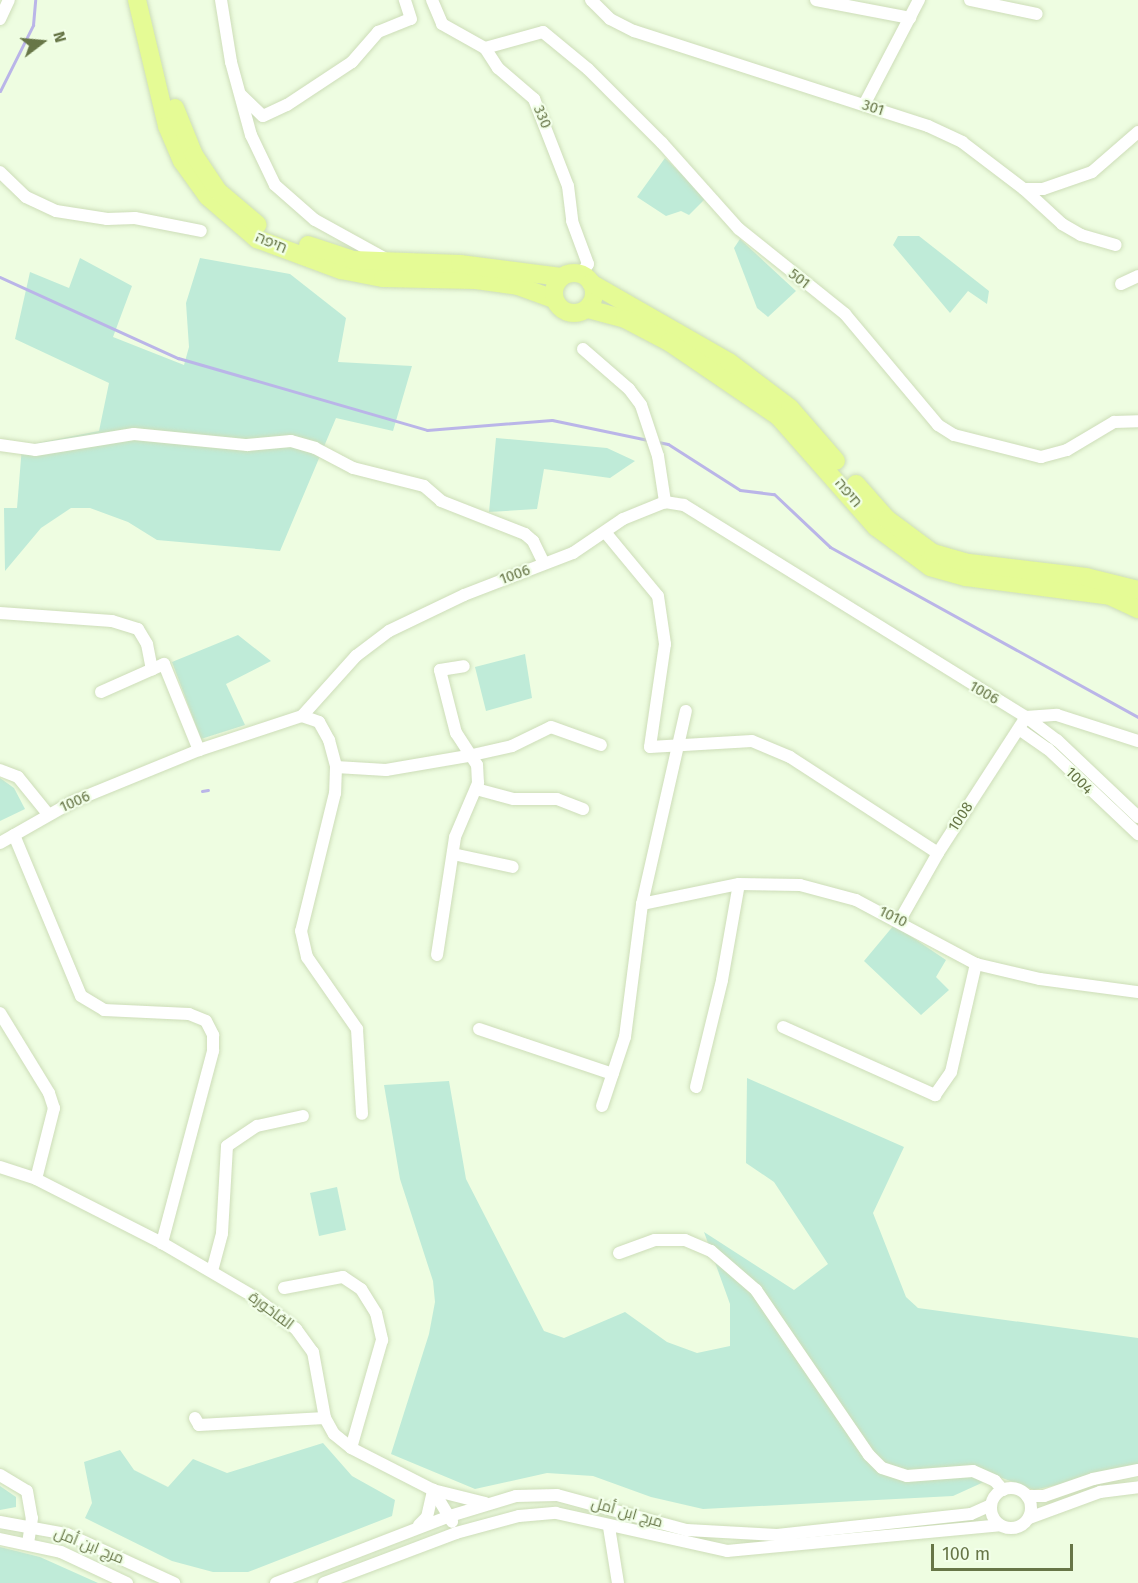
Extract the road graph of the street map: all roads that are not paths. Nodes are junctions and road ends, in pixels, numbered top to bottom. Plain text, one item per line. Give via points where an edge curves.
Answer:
1 (9, 0) edge
2 (137, 0) edge
3 (149, 0) edge
4 (221, 0) edge
5 (405, 0) edge
6 (432, 0) edge
7 (591, 0) edge
8 (816, 0) edge
9 (919, 0) edge
10 (970, 0) edge
11 (1037, 14) dead end
12 (910, 18) junction
13 (0, 19) edge
14 (484, 48) junction
15 (240, 94) junction
16 (864, 105) junction
17 (1138, 132) edge
18 (0, 172) edge
19 (1024, 189) junction
20 (201, 231) dead end
21 (1116, 245) dead end
22 (352, 250) junction
23 (1138, 276) edge
24 (561, 277) junction
25 (586, 278) junction
26 (1121, 284) dead end
27 (554, 299) junction
28 (588, 309) junction
29 (584, 349) dead end
30 (1138, 421) edge
31 (0, 445) edge
32 (665, 502) junction
33 (605, 532) junction
34 (544, 564) junction
35 (1138, 590) edge
36 (1138, 609) edge
37 (0, 613) edge
38 (464, 666) dead end
39 (152, 670) junction
40 (101, 692) dead end
41 (686, 711) dead end
42 (303, 716) junction
43 (1026, 717) junction
44 (1019, 729) junction
45 (1138, 741) edge
46 (602, 745) dead end
47 (679, 746) junction
48 (199, 750) junction
49 (468, 756) junction
50 (336, 767) junction
51 (0, 770) edge
52 (476, 789) junction
53 (583, 809) dead end
54 (48, 814) junction
55 (1138, 817) edge
56 (1138, 834) edge
57 (14, 835) junction
58 (0, 843) edge
59 (938, 853) junction
60 (453, 854) junction
61 (513, 867) dead end
62 (739, 884) junction
63 (642, 904) junction
64 (900, 920) junction
65 (437, 955) dead end
66 (976, 964) junction
67 (1138, 992) edge
68 (0, 1013) edge
69 (783, 1027) dead end
70 (479, 1029) dead end
71 (612, 1074) junction
72 (696, 1087) dead end
73 (602, 1106) dead end
74 (362, 1114) dead end
75 (303, 1116) dead end
76 (0, 1167) edge
77 (36, 1179) junction
78 (162, 1243) junction
79 (619, 1253) dead end
80 (212, 1271) junction
81 (284, 1288) dead end
82 (195, 1418) dead end
83 (325, 1418) junction
84 (351, 1448) junction
85 (1138, 1470) edge
86 (0, 1475) edge
87 (1138, 1487) edge
88 (433, 1490) junction
89 (1003, 1490) junction
90 (1027, 1496) junction
91 (489, 1503) junction
92 (992, 1505) junction
93 (450, 1516) junction
94 (1029, 1518) junction
95 (0, 1522) edge
96 (30, 1525) junction
97 (1000, 1525) junction
98 (609, 1527) junction
99 (415, 1528) junction
100 (456, 1533) junction
101 (0, 1539) edge
102 (28, 1544) junction
103 (127, 1583) edge
104 (174, 1583) edge
105 (276, 1583) edge
106 (324, 1583) edge
107 (618, 1583) edge

1 - 13 street
2 - 27 highway, חיפה via 167,126 182,161 208,197 257,239 340,270 383,278 518,286
3 - 22 highway, חיפה via 178,122 218,191 264,230
4 - 15 street
5 - 15 street via 411,19 378,32 352,62 276,112 259,115
6 - 14 street, 330 via 442,24
7 - 16 street, 301 via 610,19 628,29
8 - 12 street
9 - 12 street
10 - 11 street
12 - 16 street
14 - 25 street, 330 via 498,68 534,99 568,186 572,221 588,264
14 - 30 street, 501 via 543,32 588,69 662,143 739,229 845,314 938,425 954,435 1041,457 1067,450 1114,422
15 - 22 street via 251,135 275,185
16 - 19 street, 301 via 962,142
17 - 19 street via 1092,172 1043,189
18 - 20 street via 26,197 56,211 107,219 135,218
19 - 21 street, 301 via 1072,230
22 - 24 highway, חיפה via 399,264 460,264
23 - 26 street
24 - 25 highway
24 - 27 highway via 554,287
25 - 28 highway via 594,297
25 - 35 highway, חיפה via 729,362 790,408 887,519 933,553 969,563 1086,577
27 - 28 highway via 568,313
28 - 36 highway, חיפה via 625,319 669,342 778,416 876,527 930,567 966,577 1110,596
29 - 32 street via 629,389 641,405 658,456
31 - 34 street via 35,450 134,434 247,445 291,441 315,448 353,468 424,486 441,501 525,534 533,541
32 - 33 street, 1006
32 - 43 street, 1006 via 684,505
33 - 34 street, 1006 via 573,553
33 - 47 street via 658,596 665,644 650,747
34 - 42 street, 1006 via 464,595 389,631 356,656
37 - 39 street via 112,621 138,629 147,644
38 - 49 street via 440,670 456,733
39 - 40 street
39 - 48 street via 164,664
41 - 47 street
42 - 48 street, 1006
42 - 50 street via 319,722
43 - 44 street, 1008
43 - 45 street via 1057,715
43 - 55 street, 1004 via 1057,740
44 - 56 street, 1004 via 1048,749
44 - 59 street, 1008
46 - 49 street via 551,727 512,746
47 - 59 street via 752,741 790,757
47 - 63 street
48 - 54 street, 1006
49 - 50 street via 386,770
49 - 52 street via 477,765
50 - 74 street via 335,793 301,931 307,957 357,1029
51 - 54 street via 18,777
52 - 53 street via 514,799 557,799
52 - 60 street
54 - 57 street, 1006
57 - 58 street, 1006
57 - 78 street via 81,996 104,1010 189,1014 206,1021 213,1035 213,1051
59 - 64 street, 1008
60 - 61 street
60 - 65 street
62 - 63 street, 1010
62 - 64 street, 1010 via 800,885 856,900
62 - 72 street via 722,980
63 - 71 street via 631,1007
64 - 66 street, 1010
66 - 67 street, 1010 via 1040,979
66 - 69 street via 951,1072 935,1095
68 - 77 street via 49,1093 54,1108
70 - 71 street
71 - 73 street
75 - 80 street via 257,1126 227,1146 222,1233
76 - 77 street, الفاخورة
77 - 78 street, الفاخورة
78 - 80 street, الفاخورة
79 - 89 street via 655,1240 685,1240 711,1251 756,1290 869,1455 882,1468 907,1476 973,1471 995,1481
80 - 83 street, الفاخورة via 296,1329 314,1352
81 - 84 street via 342,1277 361,1289 376,1313 382,1340
82 - 83 street via 199,1425
83 - 84 street, الفاخورة via 334,1434
84 - 88 street, الفاخورة
85 - 90 street via 1093,1479 1044,1496
86 - 96 street via 27,1491 32,1504
87 - 94 street via 1100,1492
88 - 91 street
88 - 93 street, الفاخورة
88 - 99 street via 427,1517
89 - 90 street via 1018,1490
89 - 92 street
90 - 94 street via 1031,1504
91 - 92 street, مرج ابن أمل via 516,1496 557,1495 687,1530 777,1535 971,1514
91 - 93 street, مرج ابن أمل
92 - 97 street via 993,1518
93 - 99 street, مرج ابن أمل
93 - 100 street, الفاخورة
94 - 97 street via 1016,1528
95 - 96 street, مرج ابن أمل
96 - 102 street
96 - 104 street, مرج ابن أمل via 101,1547
97 - 98 street, مرج ابن أمل via 727,1551
98 - 100 street, مرج ابن أمل via 556,1514 519,1515
98 - 107 street
99 - 105 street, مرج ابن أمل
100 - 106 street, مرج ابن أمل
101 - 102 street, مرج ابن أمل
102 - 103 street, مرج ابن أمل via 61,1552

